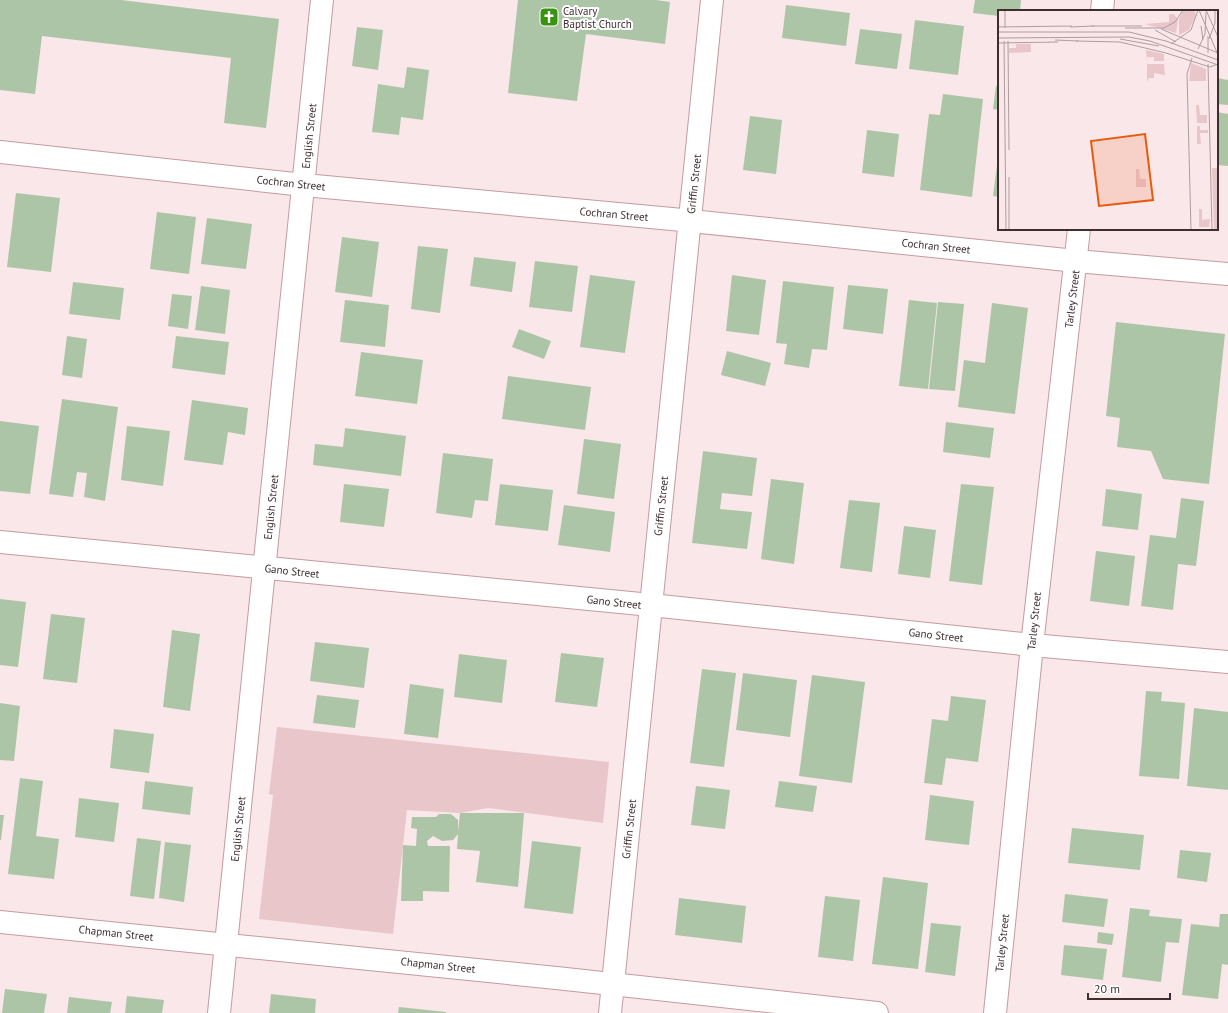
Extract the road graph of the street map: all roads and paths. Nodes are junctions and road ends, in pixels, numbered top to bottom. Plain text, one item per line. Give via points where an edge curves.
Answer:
1 (322, 0) edge
2 (712, 0) edge
3 (1103, 0) edge
4 (1102, 10) edge
5 (0, 152) edge
6 (304, 184) junction
7 (690, 221) junction
8 (1079, 230) edge
9 (1076, 261) junction
10 (1228, 274) edge
11 (0, 542) edge
12 (264, 568) junction
13 (651, 605) junction
14 (1032, 645) junction
15 (1228, 662) edge
16 (0, 922) edge
17 (226, 943) junction
18 (613, 984) junction
19 (219, 1013) edge
20 (610, 1013) edge
21 (876, 1013) edge
22 (995, 1013) edge

1 - 6 street, English Street
2 - 7 street, Griffin Street
3 - 4 street
5 - 6 street, Cochran Street
6 - 7 street, Cochran Street
6 - 12 street, English Street
7 - 9 street, Cochran Street
7 - 13 street, Griffin Street
8 - 9 street, Tarley Street
9 - 10 street, Cochran Street
9 - 14 street, Tarley Street
11 - 12 street, Gano Street
12 - 13 street, Gano Street
12 - 17 street, English Street
13 - 14 street, Gano Street
13 - 18 street, Griffin Street
14 - 15 street, Gano Street
14 - 22 street, Tarley Street
16 - 17 street, Chapman Street
17 - 18 street, Chapman Street
17 - 19 street, English Street
18 - 20 street, Griffin Street
18 - 21 street, Chapman Street

